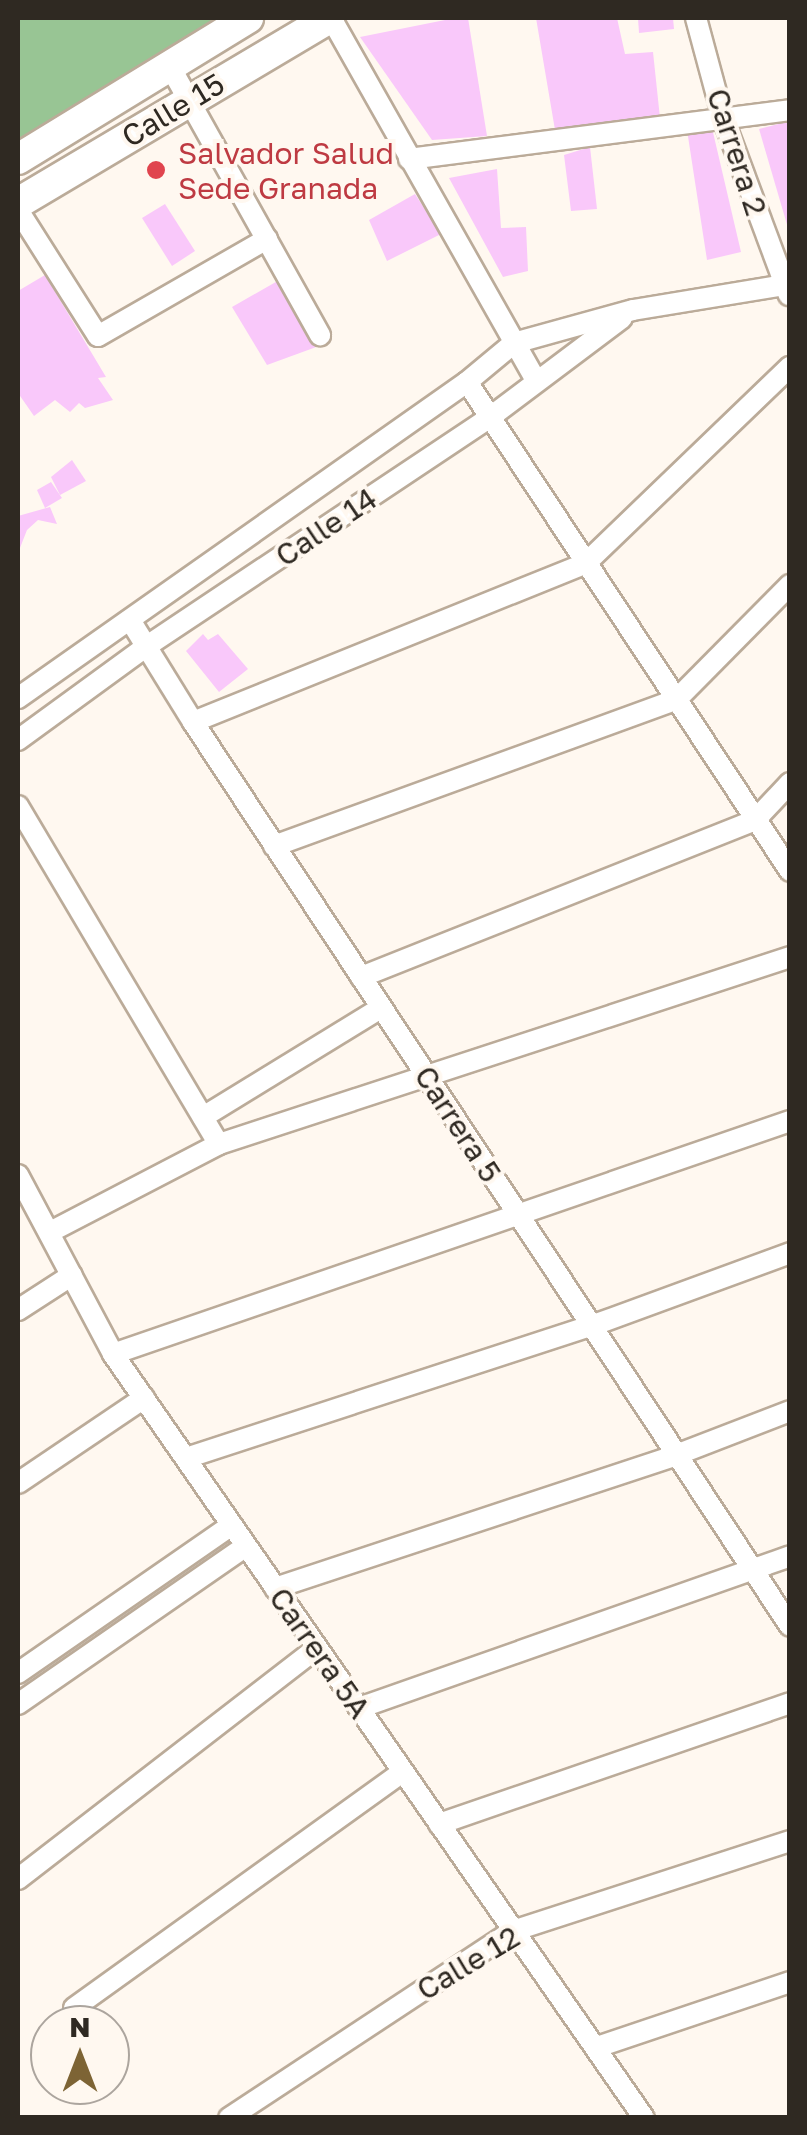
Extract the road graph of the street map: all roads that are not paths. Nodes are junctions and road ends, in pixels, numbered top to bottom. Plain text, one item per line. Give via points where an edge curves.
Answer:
1 (248, 18) edge
2 (330, 18) edge
3 (696, 18) edge
4 (168, 63) junction
5 (189, 100) junction
6 (790, 110) edge
7 (723, 118) junction
8 (409, 158) junction
9 (18, 159) edge
10 (18, 202) edge
11 (18, 210) edge
12 (267, 239) junction
13 (787, 288) edge
14 (633, 310) junction
15 (320, 335) dead end
16 (514, 343) junction
17 (790, 366) edge
18 (536, 380) junction
19 (466, 382) junction
20 (489, 418) junction
21 (586, 563) junction
22 (790, 585) edge
23 (130, 620) junction
24 (147, 646) junction
25 (18, 698) edge
26 (676, 700) junction
27 (193, 722) junction
28 (18, 740) edge
29 (790, 783) edge
30 (18, 806) edge
31 (756, 820) junction
32 (274, 846) junction
33 (790, 871) edge
34 (790, 957) edge
35 (361, 977) junction
36 (381, 1008) junction
37 (425, 1074) junction
38 (203, 1117) junction
39 (790, 1121) edge
40 (219, 1144) junction
41 (18, 1175) edge
42 (518, 1214) junction
43 (50, 1232) junction
44 (790, 1252) edge
45 (72, 1275) junction
46 (18, 1310) edge
47 (591, 1326) junction
48 (113, 1354) junction
49 (144, 1398) junction
50 (790, 1411) edge
51 (676, 1455) junction
52 (186, 1458) junction
53 (18, 1483) edge
54 (232, 1525) junction
55 (246, 1546) junction
56 (790, 1556) edge
57 (752, 1569) junction
58 (276, 1588) junction
59 (790, 1626) edge
60 (317, 1648) junction
61 (18, 1673) edge
62 (790, 1703) edge
63 (18, 1704) edge
64 (359, 1708) junction
65 (403, 1772) junction
66 (439, 1824) junction
67 (790, 1841) edge
68 (18, 1879) edge
69 (514, 1931) junction
70 (790, 1982) edge
71 (78, 2005) edge
72 (597, 2047) junction
73 (228, 2118) edge
74 (644, 2118) edge

1 - 4 street, Calle 15
2 - 5 street, Calle 15
2 - 8 street
3 - 7 street, Carrera 2
4 - 5 street
4 - 9 street, Calle 15
5 - 10 street, Calle 15
5 - 12 street
6 - 7 street
7 - 8 street
7 - 13 street, Carrera 2
8 - 16 street
11 - 12 street via 98,336
12 - 15 street
13 - 14 street, Calle 14
14 - 16 street, Calle 14
14 - 18 street, Calle 14
16 - 18 street
16 - 19 street, Calle 14
17 - 21 street
18 - 20 street, Calle 14
19 - 20 street
19 - 23 street, Calle 14
20 - 21 street
20 - 24 street, Calle 14
21 - 26 street
21 - 27 street
22 - 26 street
23 - 24 street, Carrera 5
23 - 25 street, Calle 14
24 - 27 street, Carrera 5
24 - 28 street, Calle 14
26 - 31 street
26 - 32 street
27 - 32 street, Carrera 5
29 - 31 street
30 - 38 street
31 - 33 street
31 - 35 street
32 - 35 street, Carrera 5
34 - 37 street
35 - 36 street, Carrera 5
36 - 37 street, Carrera 5
36 - 38 street
37 - 40 street
37 - 42 street, Carrera 5
38 - 40 street
39 - 42 street
40 - 43 street
41 - 43 street, Carrera 5A
42 - 47 street, Carrera 5
42 - 48 street
43 - 45 street, Carrera 5A
44 - 47 street
45 - 46 street
45 - 48 street, Carrera 5A
47 - 51 street, Carrera 5
47 - 52 street
48 - 49 street, Carrera 5A
49 - 52 street, Carrera 5A
49 - 53 street
50 - 51 street
51 - 57 street, Carrera 5
51 - 58 street
52 - 54 street, Carrera 5A
54 - 55 street, Carrera 5A
54 - 61 street
55 - 58 street, Carrera 5A
55 - 63 street
56 - 57 street
57 - 59 street, Carrera 5
57 - 64 street
58 - 60 street, Carrera 5A
60 - 64 street, Carrera 5A
60 - 68 street
62 - 66 street
64 - 65 street, Carrera 5A
65 - 66 street, Carrera 5A
65 - 71 street
66 - 69 street, Carrera 5A
67 - 69 street, Calle 12
69 - 72 street, Carrera 5A
69 - 73 street, Calle 12
70 - 72 street
72 - 74 street, Carrera 5A

